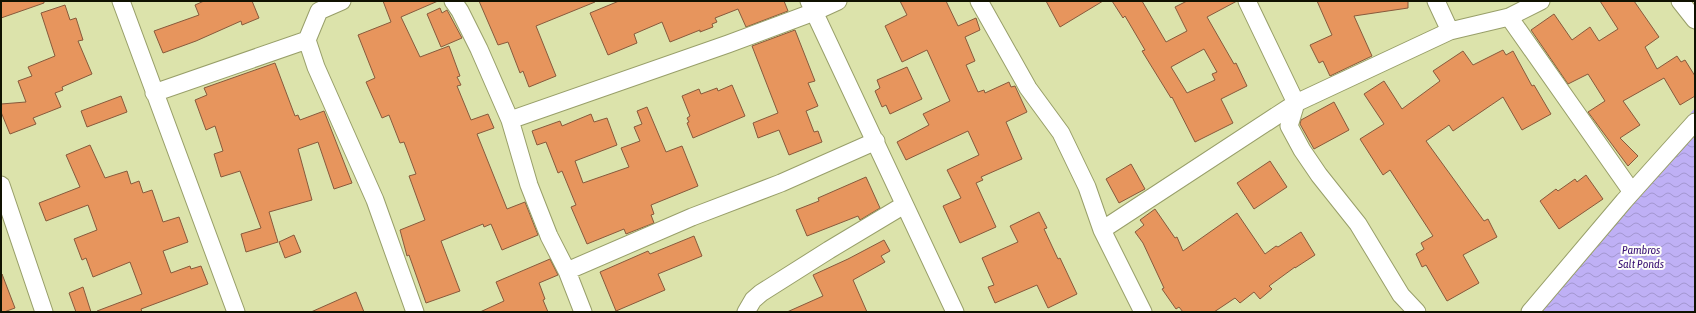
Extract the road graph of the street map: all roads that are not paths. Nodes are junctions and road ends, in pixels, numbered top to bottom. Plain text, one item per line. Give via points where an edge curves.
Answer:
1 (121, 1) edge
2 (342, 1) edge
3 (453, 1) edge
4 (838, 1) edge
5 (978, 1) edge
6 (1247, 1) edge
7 (1436, 1) edge
8 (1541, 1) edge
9 (1680, 1) edge
10 (315, 6) edge
11 (812, 6) edge
12 (1509, 17) junction
13 (1695, 20) edge
14 (1450, 31) junction
15 (307, 40) junction
16 (154, 93) junction
17 (1296, 103) junction
18 (510, 120) junction
19 (1695, 122) edge
20 (876, 141) junction
21 (1, 185) edge
22 (1632, 192) junction
23 (904, 205) junction
24 (1102, 230) junction
25 (567, 271) junction
26 (44, 312) edge
27 (236, 312) edge
28 (415, 312) edge
29 (583, 312) edge
30 (746, 312) edge
31 (955, 312) edge
32 (1143, 312) edge
33 (1416, 312) edge
34 (1530, 312) edge

1 - 16 street
2 - 10 street
3 - 18 street via 479,49
4 - 11 street
5 - 24 street via 1028,88 1061,133 1087,187
6 - 17 street
7 - 14 street
8 - 12 street
9 - 13 street
10 - 15 street
11 - 18 street
11 - 20 street
12 - 14 street
12 - 22 street
14 - 17 street
15 - 16 street
15 - 28 street via 335,112 375,200
16 - 27 street
17 - 24 street
17 - 33 street via 1289,126 1302,150 1358,224 1401,295
18 - 25 street via 529,185 549,236
19 - 22 street
20 - 23 street
20 - 25 street via 782,183 692,217
21 - 26 street
22 - 34 street
23 - 30 street via 762,293 753,300
23 - 31 street
24 - 32 street
25 - 29 street

